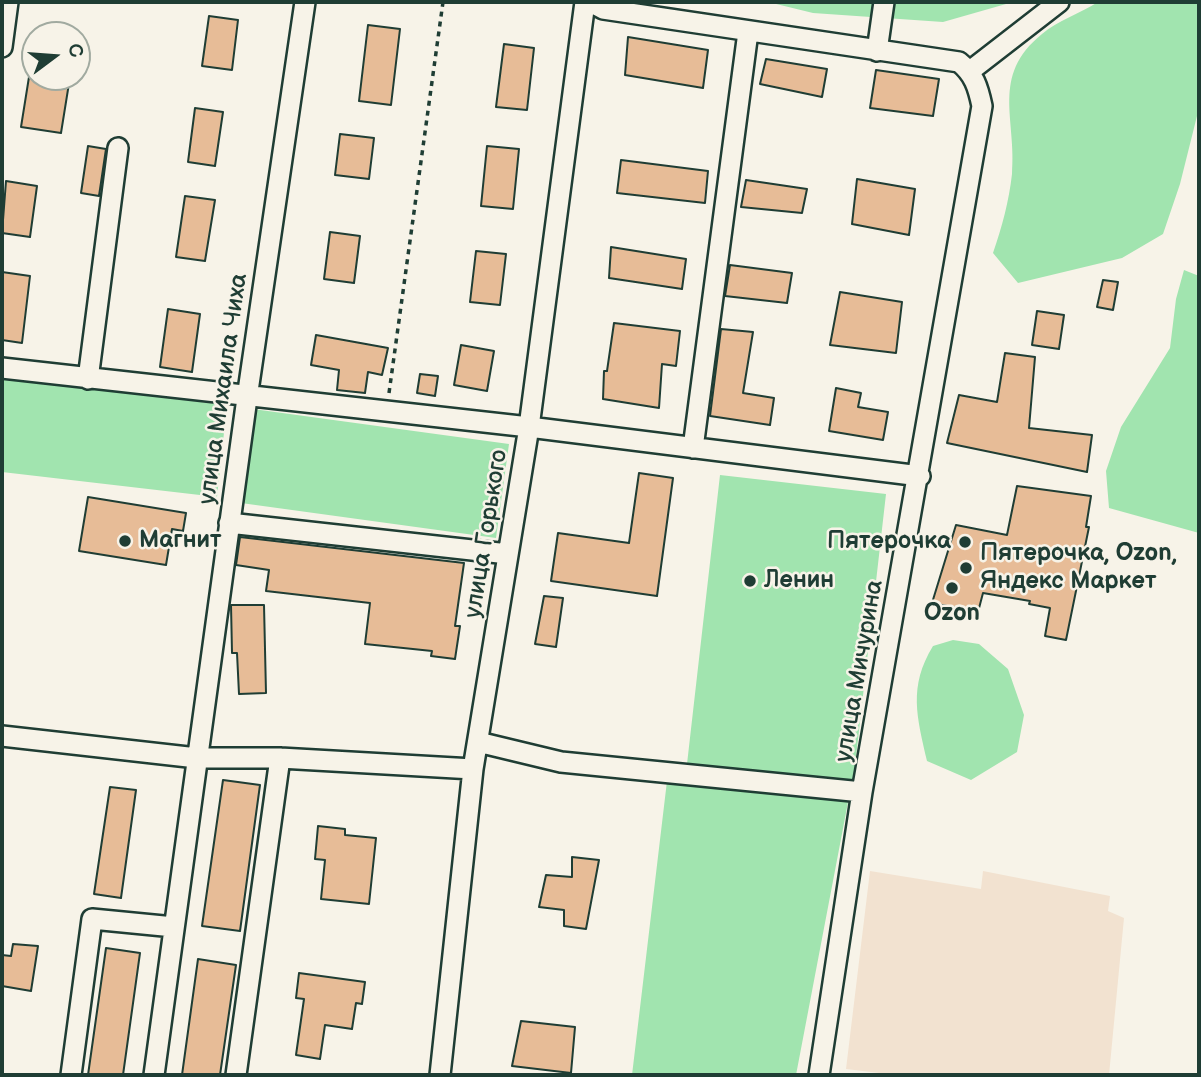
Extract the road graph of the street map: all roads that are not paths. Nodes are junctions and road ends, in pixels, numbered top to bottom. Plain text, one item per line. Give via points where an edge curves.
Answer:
1 (8, 2) edge
2 (305, 2) edge
3 (588, 2) edge
4 (884, 2) edge
5 (1059, 2) edge
6 (1036, 9) edge
7 (748, 32) junction
8 (2, 47) edge
9 (877, 51) junction
10 (970, 71) junction
11 (118, 148) dead end
12 (2, 368) edge
13 (88, 379) junction
14 (247, 398) junction
15 (529, 428) junction
16 (692, 448) junction
17 (920, 476) junction
18 (229, 523) junction
19 (508, 554) junction
20 (2, 736) edge
21 (478, 742) junction
22 (197, 758) junction
23 (280, 758) junction
24 (473, 769) junction
25 (862, 792) junction
26 (174, 927) junction
27 (71, 1075) edge
28 (154, 1075) edge
29 (236, 1075) edge
30 (440, 1075) edge
31 (819, 1075) edge

1 - 8 street
2 - 14 street, улица Михаила Чиха
3 - 7 street via 603,9
3 - 15 street, улица Горького
4 - 9 street
5 - 6 street
6 - 10 street
7 - 9 street
7 - 16 street
9 - 10 street via 959,62
10 - 17 street, улица Мичурина via 982,106 978,145
11 - 13 street
12 - 13 street
13 - 14 street
14 - 15 street
14 - 18 street, улица Михаила Чиха
15 - 16 street
15 - 19 street, улица Горького
16 - 17 street
17 - 25 street, улица Мичурина
18 - 19 street
18 - 22 street, улица Михаила Чиха
19 - 21 street, улица Горького
20 - 22 street
21 - 24 street, улица Горького
21 - 25 street via 561,762
22 - 23 street
22 - 26 street, улица Михаила Чиха
23 - 24 street
23 - 29 street
24 - 30 street, улица Горького
25 - 31 street, улица Мичурина
26 - 27 street via 92,919
26 - 28 street, улица Михаила Чиха

